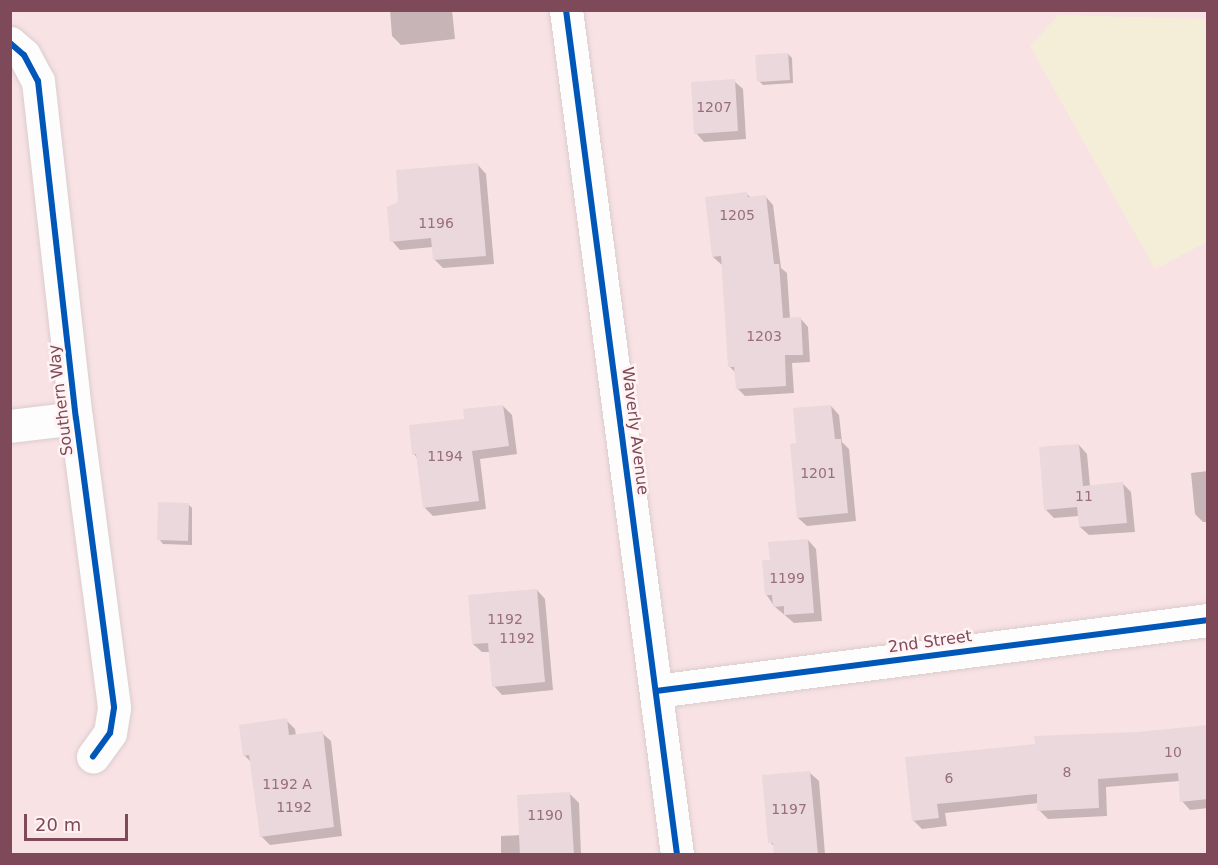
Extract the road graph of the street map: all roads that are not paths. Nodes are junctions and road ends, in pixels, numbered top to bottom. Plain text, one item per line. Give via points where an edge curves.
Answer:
1 (566, 10) edge
2 (10, 43) edge
3 (76, 418) junction
4 (10, 426) edge
5 (1208, 620) edge
6 (656, 691) junction
7 (93, 756) dead end
8 (676, 855) edge

1 - 6 street, Waverly Avenue
2 - 3 street, Southern Way via 24,56 38,81
3 - 4 street
3 - 7 street, Southern Way via 114,708 110,733
5 - 6 street, 2nd Street
6 - 8 street, Waverly Avenue

